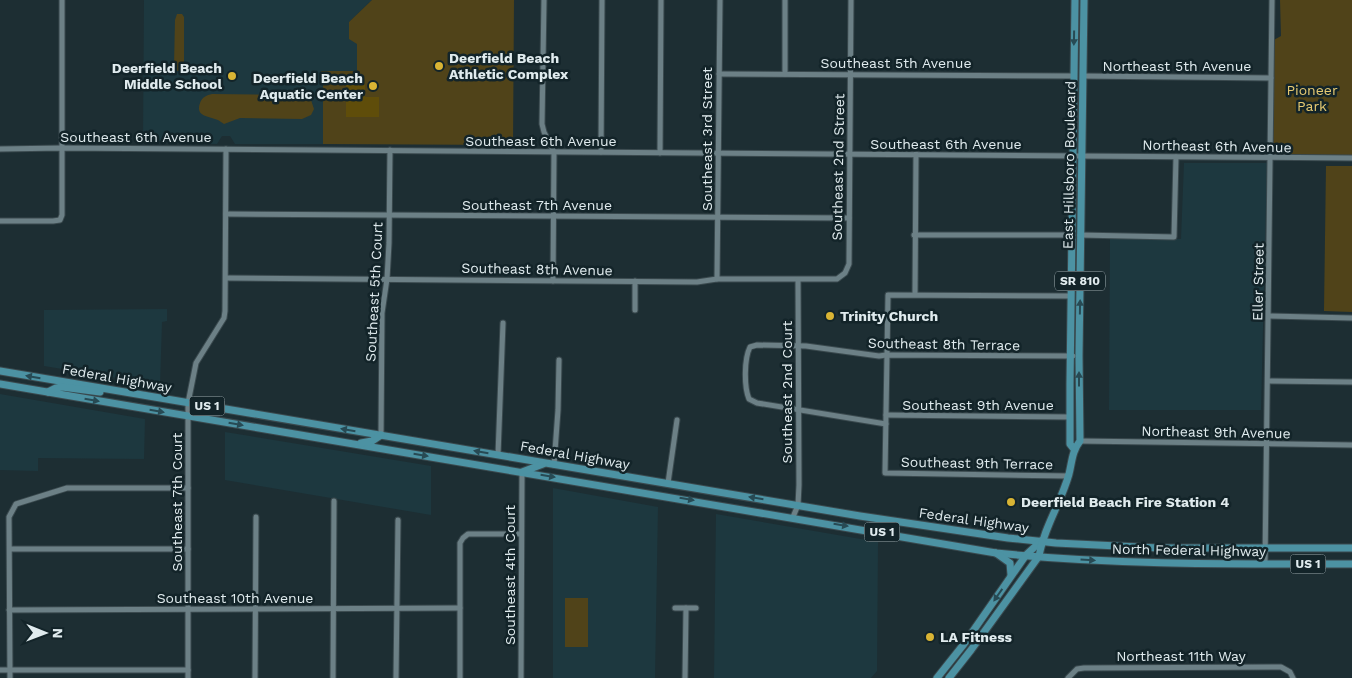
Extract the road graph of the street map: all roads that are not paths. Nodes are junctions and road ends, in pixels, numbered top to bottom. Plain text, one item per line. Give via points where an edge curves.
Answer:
1 (62, 0) edge
2 (544, 0) edge
3 (602, 0) edge
4 (661, 0) edge
5 (720, 0) edge
6 (785, 0) edge
7 (851, 0) edge
8 (1074, 0) edge
9 (1084, 0) edge
10 (1272, 0) edge
11 (719, 74) junction
12 (785, 74) junction
13 (850, 74) junction
14 (1074, 76) junction
15 (1083, 76) junction
16 (1272, 78) junction
17 (0, 148) edge
18 (62, 148) junction
19 (226, 149) junction
20 (390, 150) junction
21 (554, 152) junction
22 (601, 152) junction
23 (660, 152) junction
24 (718, 153) junction
25 (850, 154) junction
26 (916, 154) junction
27 (1072, 156) junction
28 (1082, 156) junction
29 (1176, 157) junction
30 (1270, 158) junction
31 (1352, 158) edge
32 (226, 214) junction
33 (390, 215) junction
34 (554, 216) junction
35 (718, 217) junction
36 (848, 218) junction
37 (0, 221) edge
38 (914, 235) junction
39 (1071, 235) junction
40 (1080, 235) junction
41 (1071, 255) junction
42 (1080, 267) junction
43 (845, 273) joint
44 (226, 278) junction
45 (387, 279) junction
46 (717, 279) junction
47 (798, 280) junction
48 (553, 281) junction
49 (635, 281) junction
50 (914, 294) junction
51 (1071, 296) junction
52 (635, 310) dead end
53 (1269, 316) junction
54 (1352, 318) edge
55 (503, 323) dead end
56 (797, 345) junction
57 (886, 355) junction
58 (1070, 356) junction
59 (1079, 356) junction
60 (559, 360) dead end
61 (0, 372) edge
62 (51, 380) junction
63 (1268, 381) junction
64 (1352, 382) edge
65 (0, 384) edge
66 (26, 389) junction
67 (107, 390) junction
68 (48, 392) junction
69 (749, 399) joint
70 (188, 403) junction
71 (798, 409) junction
72 (886, 415) junction
73 (188, 416) junction
74 (1070, 417) junction
75 (677, 420) dead end
76 (886, 424) junction
77 (381, 435) junction
78 (414, 441) junction
79 (1080, 441) junction
80 (356, 444) junction
81 (1267, 444) junction
82 (1352, 445) edge
83 (1074, 449) junction
84 (391, 450) junction
85 (498, 455) junction
86 (519, 458) junction
87 (546, 463) junction
88 (554, 465) junction
89 (500, 468) junction
90 (522, 472) junction
91 (1069, 476) junction
92 (668, 484) junction
93 (690, 487) junction
94 (188, 488) junction
95 (650, 493) junction
96 (668, 496) junction
97 (334, 501) dead end
98 (798, 505) junction
99 (256, 517) dead end
100 (793, 517) junction
101 (803, 519) junction
102 (398, 520) dead end
103 (521, 534) junction
104 (1041, 541) junction
105 (1148, 548) joint
106 (1265, 548) junction
107 (1352, 548) edge
108 (10, 549) junction
109 (188, 549) junction
110 (996, 552) junction
111 (1026, 555) junction
112 (1039, 556) junction
113 (1265, 564) junction
114 (1352, 564) edge
115 (1010, 577) junction
116 (334, 608) junction
117 (397, 608) junction
118 (460, 608) junction
119 (675, 608) dead end
120 (686, 608) junction
121 (696, 608) dead end
122 (10, 610) junction
123 (189, 610) junction
124 (255, 610) junction
125 (975, 628) junction
126 (964, 644) junction
127 (972, 650) junction
128 (961, 663) junction
129 (0, 670) edge
130 (10, 670) junction
131 (188, 670) junction
132 (10, 678) edge
133 (188, 678) edge
134 (255, 678) edge
135 (334, 678) edge
136 (396, 678) edge
137 (460, 678) edge
138 (521, 678) edge
139 (685, 678) edge
140 (937, 678) edge
141 (948, 678) edge
142 (1068, 678) edge
143 (1293, 678) edge

1 - 18 street
2 - 21 street via 542,124
3 - 22 street
4 - 23 street
5 - 11 street, Southeast 3rd Street
6 - 12 street
7 - 13 street, Southeast 2nd Street
8 -> 14 main road, East Hillsboro Boulevard / SR 810
9 - 15 main road, East Hillsboro Boulevard / SR 810
10 - 16 street, Eller Street
11 - 12 street, Southeast 5th Avenue
11 - 24 street, Southeast 3rd Street
12 - 13 street, Southeast 5th Avenue
13 - 14 street, Southeast 5th Avenue
13 - 25 street, Southeast 2nd Street
14 - 27 main road, East Hillsboro Boulevard / SR 810
15 - 16 street, Northeast 5th Avenue
15 - 28 main road, East Hillsboro Boulevard / SR 810
16 - 30 street, Eller Street
17 - 18 street, Southeast 6th Avenue
18 - 19 street, Southeast 6th Avenue
18 - 37 street via 60,220
19 - 20 street, Southeast 6th Avenue
19 - 32 street, Southeast 7th Court
20 - 21 street, Southeast 6th Avenue
20 - 33 street, Southeast 5th Court
21 - 22 street, Southeast 6th Avenue
21 - 34 street
22 - 23 street, Southeast 6th Avenue
23 - 24 street, Southeast 6th Avenue
24 - 25 street, Southeast 6th Avenue
24 - 35 street, Southeast 3rd Street
25 - 26 street, Southeast 6th Avenue
25 - 36 street, Southeast 2nd Street
26 - 27 street, Southeast 6th Avenue
26 - 38 street
27 - 28 street, Southeast 6th Avenue
27 - 39 main road, East Hillsboro Boulevard / SR 810
28 - 29 street, Northeast 6th Avenue
28 - 40 main road, East Hillsboro Boulevard / SR 810
29 - 30 street, Northeast 6th Avenue
29 - 40 street via 1174,237
30 - 31 street, Northeast 6th Avenue
30 - 53 street, Eller Street
32 - 33 street, Southeast 7th Avenue
32 - 44 street, Southeast 7th Court
33 - 34 street, Southeast 7th Avenue
33 - 45 street, Southeast 5th Court
34 - 35 street, Southeast 7th Avenue
34 - 48 street
35 - 36 street, Southeast 7th Avenue
35 - 46 street, Southeast 3rd Street
36 - 43 street, Southeast 2nd Street via 849,264
38 - 39 street
38 - 50 street
39 - 41 main road, East Hillsboro Boulevard / SR 810
40 - 42 main road, East Hillsboro Boulevard / SR 810
41 - 42 main road
41 - 51 main road, East Hillsboro Boulevard / SR 810
59 -> 42 main road, East Hillsboro Boulevard / SR 810
43 - 47 street, Southeast 8th Avenue via 837,279
44 - 45 street, Southeast 8th Avenue
44 - 70 street, Southeast 7th Court via 224,318 196,363
45 - 48 street, Southeast 8th Avenue
45 - 77 street, Southeast 5th Court via 382,313
46 - 47 street, Southeast 8th Avenue
46 - 49 street, Southeast 8th Avenue via 697,282
47 - 56 street, Southeast 2nd Court
48 - 49 street, Southeast 8th Avenue
49 - 52 street
50 - 51 street
50 - 57 street via 888,294
51 - 58 main road, East Hillsboro Boulevard / SR 810
53 - 54 street
53 - 63 street, Eller Street
55 - 85 street
56 - 57 street, Southeast 8th Terrace
56 - 69 street, Southeast 8th Terrace via 750,347 746,354
56 - 71 street, Southeast 2nd Court
57 - 58 street, Southeast 8th Terrace
57 - 72 street
58 - 59 street, Southeast 8th Terrace
58 - 74 main road, East Hillsboro Boulevard / SR 810
79 -> 59 main road, East Hillsboro Boulevard / SR 810
60 - 88 street
62 -> 61 main road, Federal Highway / US 1
62 - 66 main road via 43,386
62 - 67 main road, Federal Highway / US 1
63 - 64 street
63 - 81 street, Eller Street
65 - 66 main road, Federal Highway / US 1
66 - 68 main road, Federal Highway / US 1
67 - 68 main road via 62,387
67 - 70 main road, Federal Highway / US 1
68 -> 73 main road, Federal Highway / US 1
69 - 71 street, Southeast 9th Avenue
70 - 73 street, Southeast 7th Court
77 -> 70 main road, Federal Highway / US 1
71 - 76 street, Southeast 9th Avenue
71 - 98 street, Southeast 2nd Court
72 - 74 street, Southeast 9th Avenue
72 - 76 street
73 -> 80 main road, Federal Highway / US 1
73 - 94 street, Southeast 7th Court
74 - 83 main road, East Hillsboro Boulevard / SR 810 via 1070,444
75 - 92 street
76 - 91 street, Southeast 9th Terrace via 885,473
77 - 78 main road, Federal Highway / US 1
77 - 80 main road via 372,441
78 - 84 main road via 398,443
85 -> 78 main road, Federal Highway / US 1
79 - 81 street, Northeast 9th Avenue
79 - 83 main road, East Hillsboro Boulevard / SR 810
80 - 84 main road, Federal Highway / US 1
81 - 82 street, Northeast 9th Avenue
81 - 106 street, Eller Street
83 - 91 main road, East Hillsboro Boulevard / SR 810
84 -> 89 main road, Federal Highway / US 1
85 - 86 main road, Federal Highway / US 1
86 - 87 main road, Federal Highway / US 1
86 - 89 main road via 512,465
87 - 88 main road, Federal Highway / US 1
87 - 90 main road
88 - 92 main road, Federal Highway / US 1
89 - 90 main road, Federal Highway / US 1
90 -> 95 main road, Federal Highway / US 1
90 - 103 street, Southeast 4th Court
91 - 104 main road, East Hillsboro Boulevard / SR 810
92 - 93 main road, Federal Highway / US 1
92 - 95 main road
93 - 96 main road
98 -> 93 main road, Federal Highway / US 1
94 - 108 street via 67,488 16,504 9,517
94 - 109 street, Southeast 7th Court
95 - 96 main road, Federal Highway / US 1
96 -> 100 main road, Federal Highway / US 1
97 - 116 street
98 - 100 street
98 - 101 street
98 - 104 main road, Federal Highway / US 1
99 - 124 street
100 - 101 main road, Federal Highway / US 1
101 -> 110 main road, Federal Highway / US 1
102 - 117 street
103 - 118 street via 468,534 463,538 460,543
103 - 138 street, Southeast 4th Court
104 - 105 main road, Federal Highway / US 1
104 - 111 main road, East Hillsboro Boulevard / SR 810
104 - 112 main road, East Hillsboro Boulevard / SR 810
105 - 106 main road, North Federal Highway / US 1
106 - 107 main road, North Federal Highway / US 1
106 - 113 street, Eller Street
108 - 109 street
108 - 122 street
109 - 123 street, Southeast 7th Court
110 - 111 main road, Federal Highway / US 1
110 - 115 main road via 1010,563
111 - 112 main road, North Federal Highway / US 1
111 - 115 main road, East Hillsboro Boulevard / SR 810
112 -> 113 main road, North Federal Highway / US 1 via 1146,563
112 - 127 main road, East Hillsboro Boulevard / SR 810
113 - 114 main road, North Federal Highway / US 1
115 -> 125 main road, East Hillsboro Boulevard / SR 810
116 - 117 street, Southeast 10th Avenue
116 - 124 street, Southeast 10th Avenue
116 - 135 street
117 - 118 street, Southeast 10th Avenue
117 - 136 street
118 - 137 street
119 - 120 street
120 - 121 street
120 - 139 street
122 - 123 street, Southeast 10th Avenue
122 - 130 street
123 - 124 street, Southeast 10th Avenue
123 - 131 street, Southeast 7th Court
124 - 134 street
125 - 126 main road, East Hillsboro Boulevard / SR 810
125 - 127 main road via 970,644
126 - 128 main road
126 - 140 main road, East Hillsboro Boulevard / SR 810
127 - 128 main road, East Hillsboro Boulevard / SR 810
128 - 141 main road, East Hillsboro Boulevard / SR 810
129 - 130 street
130 - 131 street
130 - 132 street
131 - 133 street, Southeast 7th Court
142 - 143 street, Northeast 11th Way via 1076,669 1084,668 1212,667 1280,667 1290,672

